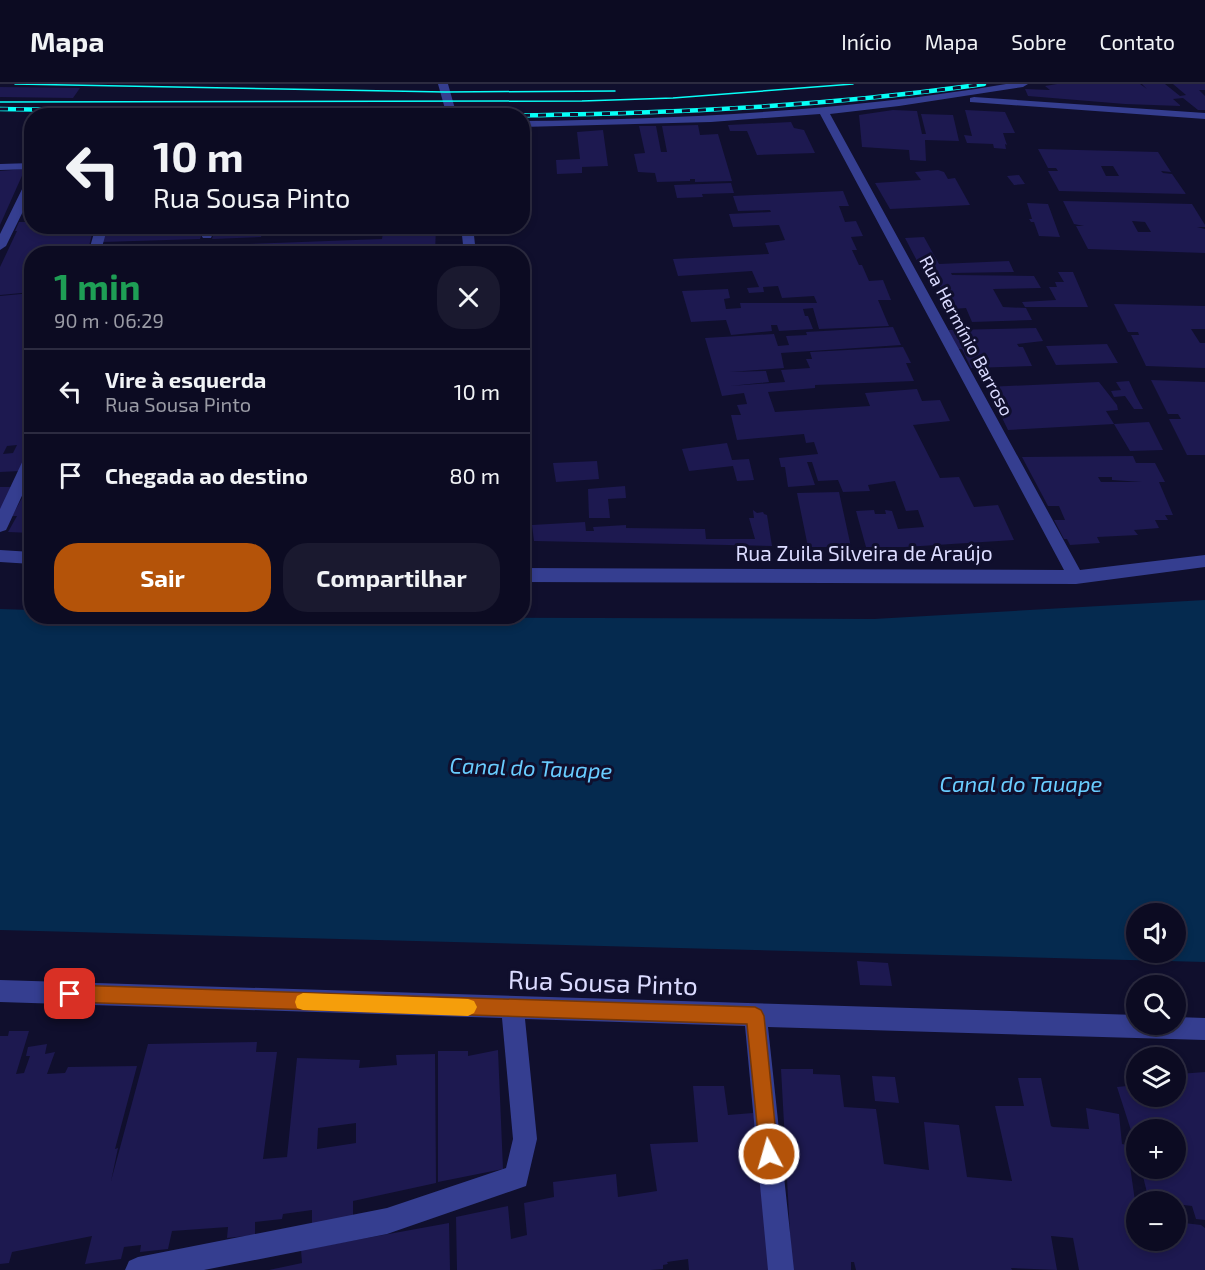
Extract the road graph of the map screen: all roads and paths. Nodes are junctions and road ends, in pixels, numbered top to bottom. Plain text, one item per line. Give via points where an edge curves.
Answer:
1 (443, 84) edge
2 (1023, 84) edge
3 (946, 98) junction
4 (450, 108) edge
5 (824, 112) junction
6 (1205, 116) edge
7 (530, 124) edge
8 (24, 166) edge
9 (0, 167) edge
10 (24, 197) edge
11 (0, 246) edge
12 (24, 474) edge
13 (0, 526) edge
14 (0, 556) edge
15 (24, 558) edge
16 (1205, 561) edge
17 (530, 575) edge
18 (1076, 577) junction
19 (0, 992) edge
20 (513, 1009) junction
21 (755, 1016) junction
22 (1205, 1029) edge
23 (138, 1270) edge
24 (781, 1270) edge

1 - 4 street
2 - 3 street
3 - 5 street
3 - 6 street
5 - 7 street via 652,123
5 - 18 street, Rua Hermínio Barroso
8 - 9 street
10 - 11 street
12 - 13 street
14 - 15 street
16 - 18 street, Rua Zuila Silveira de Araújo
17 - 18 street, Rua Zuila Silveira de Araújo
19 - 20 street, Rua Sousa Pinto
20 - 21 street, Rua Sousa Pinto
20 - 23 street via 525,1139 517,1177 387,1221
21 - 22 street, Rua Sousa Pinto
21 - 24 street

